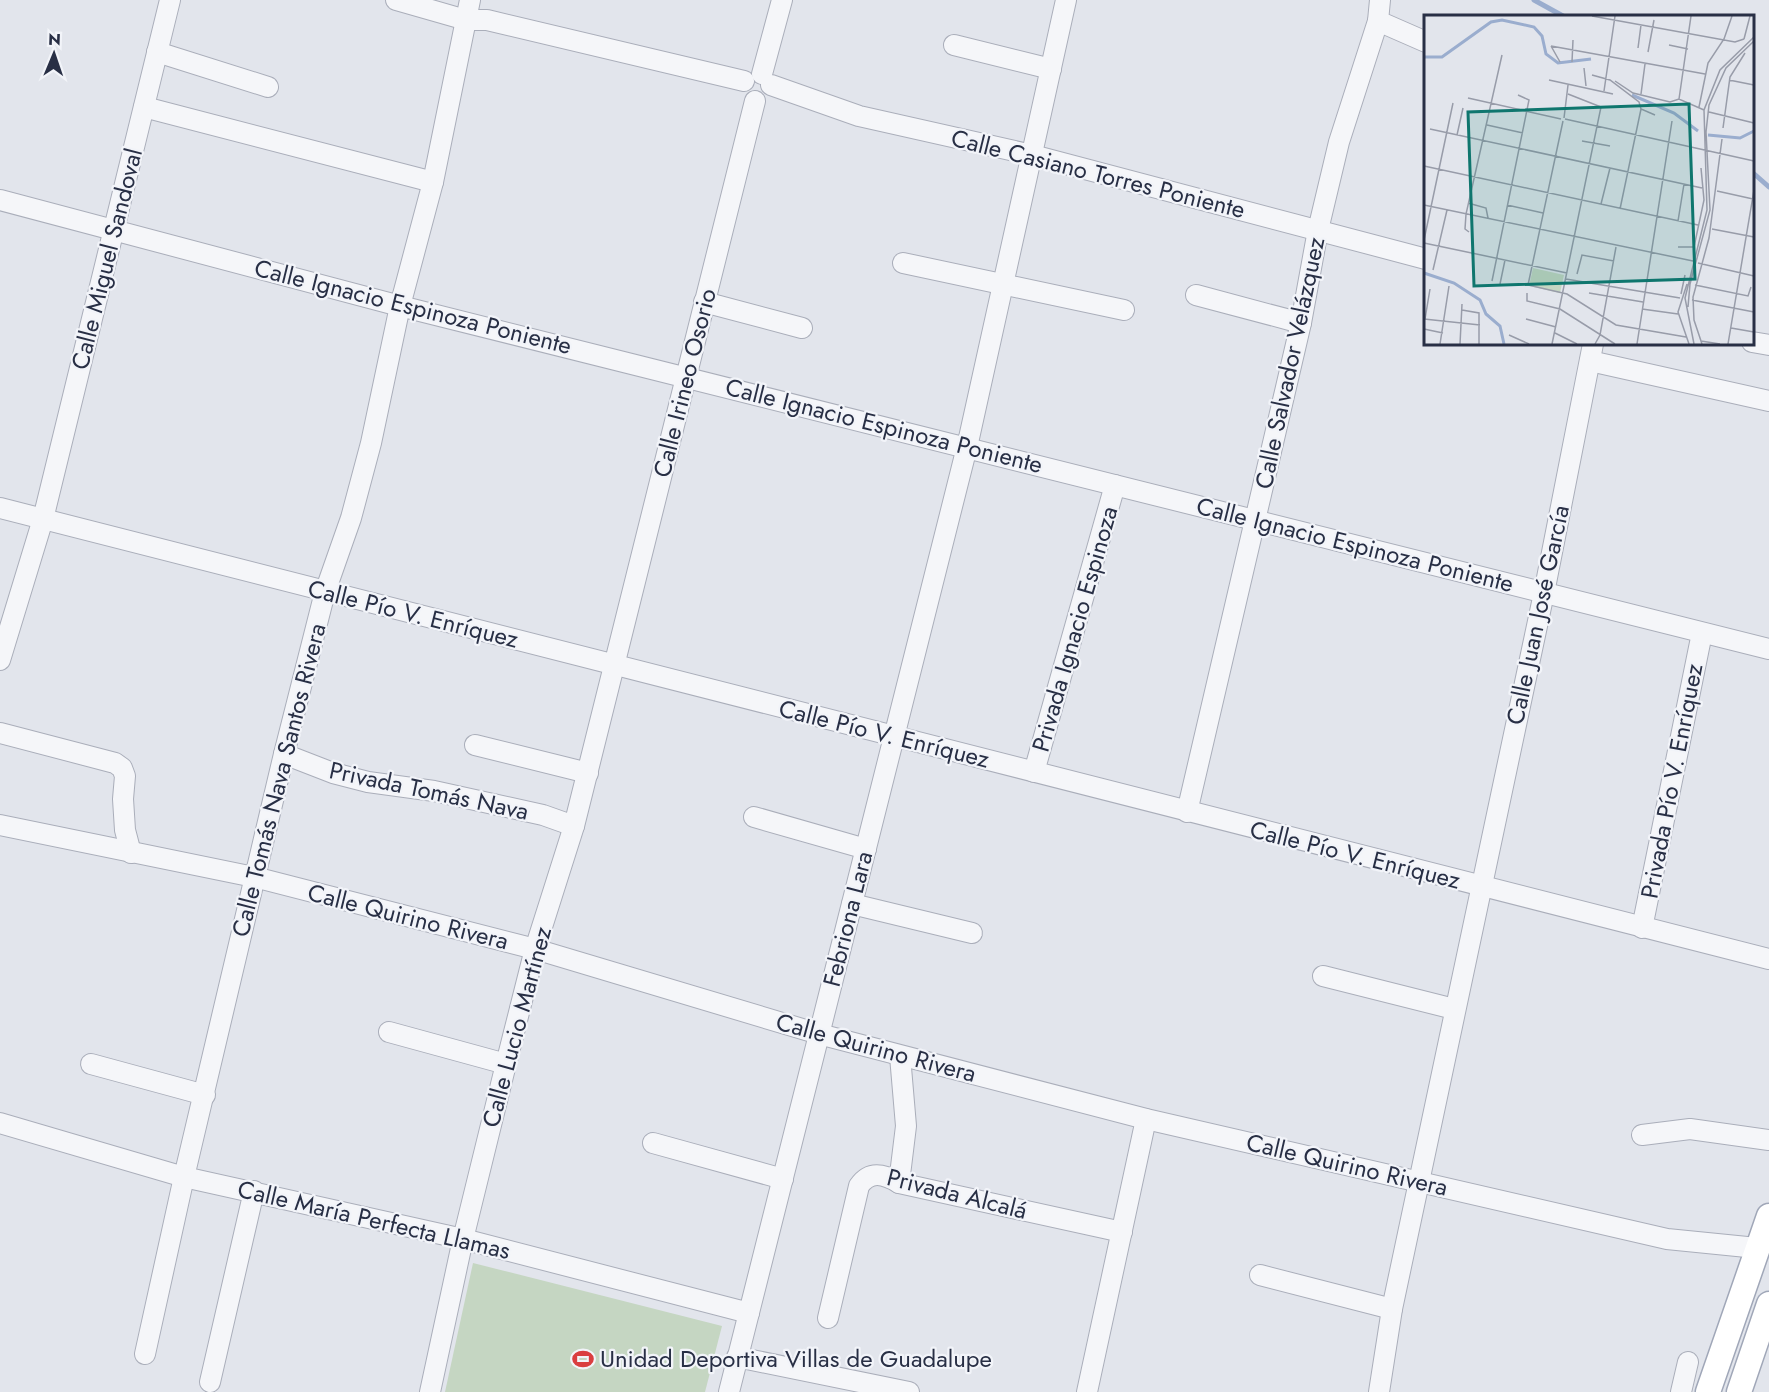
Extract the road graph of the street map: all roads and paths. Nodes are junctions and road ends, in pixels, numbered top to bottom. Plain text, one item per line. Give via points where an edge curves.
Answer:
1 (170, 0) edge
2 (396, 0) edge
3 (470, 0) edge
4 (782, 0) edge
5 (1066, 0) edge
6 (1380, 0) edge
7 (466, 20) junction
8 (1378, 21) junction
9 (1424, 42) edge
10 (954, 45) dead end
11 (157, 52) junction
12 (1051, 69) junction
13 (759, 80) junction
14 (268, 87) dead end
15 (144, 107) junction
16 (1032, 155) junction
17 (433, 182) junction
18 (0, 200) edge
19 (113, 229) junction
20 (1318, 230) junction
21 (1424, 259) edge
22 (903, 263) dead end
23 (1003, 282) junction
24 (1196, 295) dead end
25 (704, 302) junction
26 (400, 306) junction
27 (1124, 310) dead end
28 (1301, 323) junction
29 (802, 328) dead end
30 (1754, 342) edge
31 (1769, 345) edge
32 (1591, 352) edge
33 (687, 376) junction
34 (1769, 401) edge
35 (967, 447) junction
36 (1115, 485) junction
37 (0, 508) edge
38 (43, 519) junction
39 (1256, 520) junction
40 (325, 592) junction
41 (1544, 593) junction
42 (1702, 633) junction
43 (1769, 649) edge
44 (0, 660) edge
45 (615, 665) junction
46 (0, 733) edge
47 (894, 737) junction
48 (475, 745) dead end
49 (284, 754) junction
50 (1034, 772) junction
51 (588, 773) junction
52 (1187, 812) junction
53 (754, 817) dead end
54 (0, 825) edge
55 (574, 826) junction
56 (866, 849) junction
57 (131, 853) junction
58 (254, 877) junction
59 (1481, 887) junction
60 (852, 904) junction
61 (1642, 928) junction
62 (972, 933) dead end
63 (535, 949) junction
64 (1769, 959) edge
65 (1323, 976) dead end
66 (1454, 1009) junction
67 (389, 1032) dead end
68 (819, 1034) junction
69 (900, 1056) junction
70 (91, 1064) dead end
71 (506, 1064) junction
72 (205, 1095) junction
73 (1146, 1119) junction
74 (0, 1123) edge
75 (1642, 1135) dead end
76 (1769, 1140) edge
77 (653, 1143) dead end
78 (184, 1177) junction
79 (783, 1179) junction
80 (1419, 1181) junction
81 (899, 1183) junction
82 (254, 1191) junction
83 (1769, 1216) edge
84 (1122, 1232) junction
85 (463, 1239) junction
86 (1757, 1248) junction
87 (1260, 1275) dead end
88 (1769, 1304) edge
89 (1392, 1309) junction
90 (748, 1313) junction
91 (828, 1318) dead end
92 (145, 1354) dead end
93 (737, 1357) junction
94 (1688, 1362) dead end
95 (210, 1382) dead end
96 (430, 1392) edge
97 (729, 1392) edge
98 (909, 1392) edge
99 (1087, 1392) edge
100 (1379, 1392) edge
101 (1681, 1392) edge
102 (1708, 1392) edge
103 (1739, 1392) edge

1 - 11 street, Calle Miguel Sandoval
2 - 7 street, Calle Casiano Torres Poniente
3 - 7 street, Calle Tomás Nava Santos Rivera
4 - 13 street
5 - 12 street, Febriona Lara
6 - 8 street
7 - 13 street, Calle Casiano Torres Poniente via 487,20
7 - 17 street, Calle Tomás Nava Santos Rivera
8 - 9 street
8 - 20 street, Calle Salvador Velázquez via 1339,142
10 - 12 street
11 - 14 street
11 - 15 street, Calle Miguel Sandoval
12 - 16 street, Febriona Lara
13 - 16 street, Calle Casiano Torres Poniente via 860,116
13 - 25 street, Calle Irineo Osorio via 745,94 755,101
15 - 17 street
15 - 19 street, Calle Miguel Sandoval
16 - 20 street, Calle Casiano Torres Poniente
16 - 23 street, Febriona Lara
17 - 26 street, Calle Tomás Nava Santos Rivera
18 - 19 street, Calle Ignacio Espinoza Poniente
19 - 26 street, Calle Ignacio Espinoza Poniente
19 - 38 street, Calle Miguel Sandoval
20 - 21 street, Calle Casiano Torres Poniente
20 - 28 street, Calle Salvador Velázquez
22 - 23 street
23 - 27 street
23 - 35 street, Febriona Lara
24 - 28 street
25 - 29 street
25 - 33 street, Calle Irineo Osorio
26 - 33 street, Calle Ignacio Espinoza Poniente
26 - 40 street, Calle Tomás Nava Santos Rivera via 357,496
28 - 39 street, Calle Salvador Velázquez
30 - 31 street
32 - 34 street
32 - 41 street, Calle Juan José García
33 - 35 street, Calle Ignacio Espinoza Poniente
33 - 45 street, Calle Irineo Osorio
35 - 36 street, Calle Ignacio Espinoza Poniente
35 - 47 street, Febriona Lara
36 - 39 street, Calle Ignacio Espinoza Poniente
36 - 50 street, Privada Ignacio Espinoza
37 - 38 street, Calle Pío V. Enríquez
38 - 40 street, Calle Pío V. Enríquez
38 - 44 street, Calle Miguel Sandoval
39 - 41 street, Calle Ignacio Espinoza Poniente
39 - 52 street, Calle Salvador Velázquez
40 - 45 street, Calle Pío V. Enríquez
40 - 49 street, Calle Tomás Nava Santos Rivera
41 - 42 street, Calle Ignacio Espinoza Poniente
41 - 59 street, Calle Juan José García
42 - 43 street, Calle Ignacio Espinoza Poniente
42 - 61 street, Privada Pío V. Enríquez
45 - 47 street, Calle Pío V. Enríquez
45 - 51 street, Calle Lucio Martínez
46 - 57 street via 122,768 125,830
47 - 50 street, Calle Pío V. Enríquez
47 - 56 street, Febriona Lara
48 - 51 street
49 - 55 street, Privada Tomás Nava via 333,773 543,815
49 - 58 street, Calle Tomás Nava Santos Rivera
50 - 52 street, Calle Pío V. Enríquez
51 - 55 street, Calle Lucio Martínez
52 - 59 street, Calle Pío V. Enríquez
53 - 56 street
54 - 57 street, Calle Quirino Rivera
55 - 63 street, Calle Lucio Martínez
56 - 60 street, Febriona Lara
57 - 58 street, Calle Quirino Rivera
58 - 63 street, Calle Quirino Rivera
58 - 72 street, Calle Tomás Nava Santos Rivera
59 - 61 street, Calle Pío V. Enríquez
59 - 66 street, Calle Juan José García
60 - 62 street
60 - 68 street, Febriona Lara
61 - 64 street, Calle Pío V. Enríquez
63 - 68 street, Calle Quirino Rivera
63 - 71 street, Calle Lucio Martínez
65 - 66 street
66 - 80 street, Calle Juan José García
67 - 71 street
68 - 69 street, Calle Quirino Rivera
68 - 79 street, Febriona Lara
69 - 73 street, Calle Quirino Rivera
69 - 81 street via 906,1126
70 - 72 street
71 - 85 street, Calle Lucio Martínez
72 - 78 street, Calle Tomás Nava Santos Rivera
73 - 80 street, Calle Quirino Rivera
73 - 84 street
74 - 78 street, Calle María Perfecta Llamas
75 - 76 street via 1690,1129
77 - 79 street
78 - 82 street, Calle María Perfecta Llamas
78 - 92 street, Calle Tomás Nava Santos Rivera
79 - 90 street, Febriona Lara
80 - 86 street, Calle Quirino Rivera via 1667,1239
80 - 89 street, Calle Juan José García
81 - 84 street, Privada Alcalá
81 - 91 street, Privada Alcalá via 875,1174 859,1186
82 - 85 street, Calle María Perfecta Llamas
82 - 95 street
83 - 86 main road
84 - 99 street
85 - 90 street, Calle María Perfecta Llamas
85 - 96 street, Calle Lucio Martínez
86 - 102 main road
87 - 89 street
88 - 103 main road
89 - 100 street, Calle Juan José García
90 - 93 street, Febriona Lara
93 - 97 street, Febriona Lara
93 - 98 street
94 - 101 street

